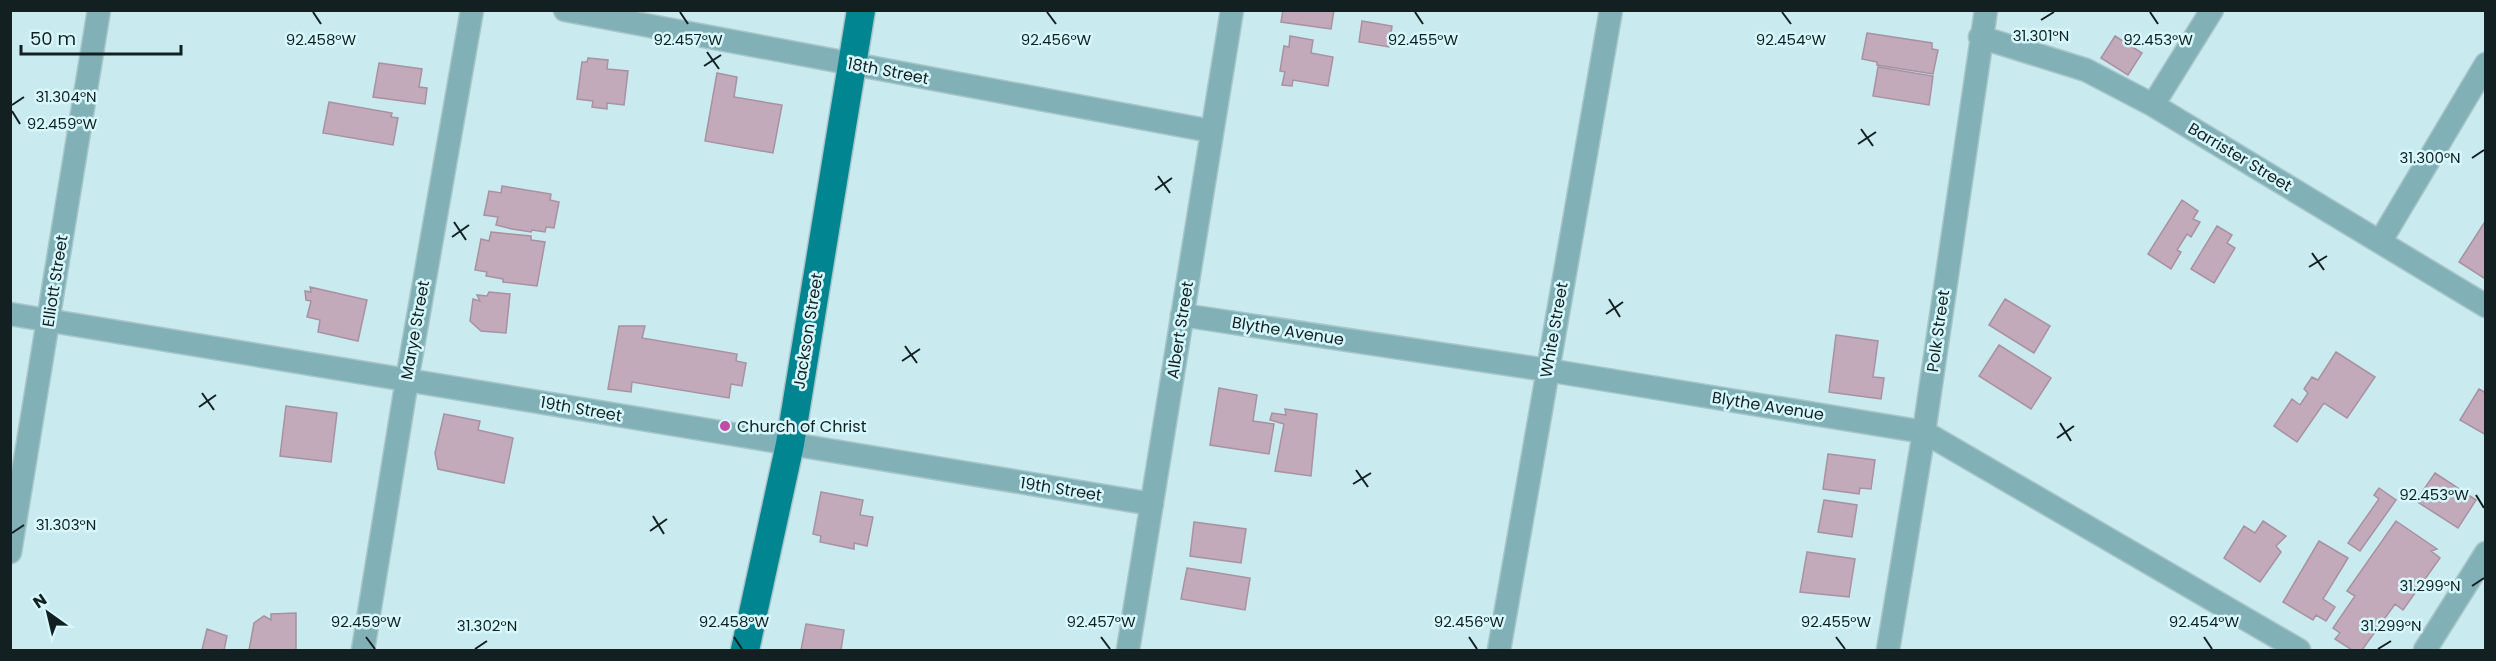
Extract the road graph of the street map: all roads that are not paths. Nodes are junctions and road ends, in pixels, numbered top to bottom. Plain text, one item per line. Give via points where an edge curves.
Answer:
1 (99, 10) edge
2 (472, 10) edge
3 (566, 10) edge
4 (861, 10) edge
5 (1232, 10) edge
6 (1611, 10) edge
7 (1986, 10) edge
8 (2211, 10) edge
9 (1980, 38) junction
10 (852, 64) junction
11 (2486, 64) edge
12 (2153, 105) junction
13 (1211, 131) junction
14 (2380, 242) junction
15 (2486, 306) edge
16 (10, 314) edge
17 (1182, 315) junction
18 (48, 320) junction
19 (1547, 370) junction
20 (407, 380) junction
21 (1924, 432) junction
22 (790, 444) junction
23 (1152, 504) junction
24 (10, 552) edge
25 (2486, 553) edge
26 (363, 651) edge
27 (746, 651) edge
28 (1128, 651) edge
29 (1499, 651) edge
30 (1888, 651) edge
31 (2299, 651) edge
32 (2425, 651) edge

1 - 18 street, Elliott Street
2 - 20 street, Marye Street
3 - 10 street, 18th Street
4 - 10 main road, Jackson Street
5 - 13 street, Albert Street
6 - 19 street, White Street
7 - 9 street, Polk Street
8 - 12 street
9 - 12 street, Barrister Street via 2086,69
9 - 21 street, Polk Street
10 - 13 street, 18th Street
10 - 22 main road, Jackson Street
11 - 14 street
12 - 14 street, Barrister Street
13 - 17 street, Albert Street
14 - 15 street, Barrister Street
16 - 18 street, 19th Street
17 - 19 street, Blythe Avenue
17 - 23 street, Albert Street
18 - 20 street, 19th Street
18 - 24 street, Elliott Street
19 - 21 street, Blythe Avenue
19 - 29 street, White Street
20 - 22 street, 19th Street
20 - 26 street, Marye Street
21 - 30 street, Polk Street
21 - 31 street, Blythe Avenue
22 - 23 street, 19th Street
22 - 27 main road, Jackson Street
23 - 28 street, Albert Street
25 - 32 street

